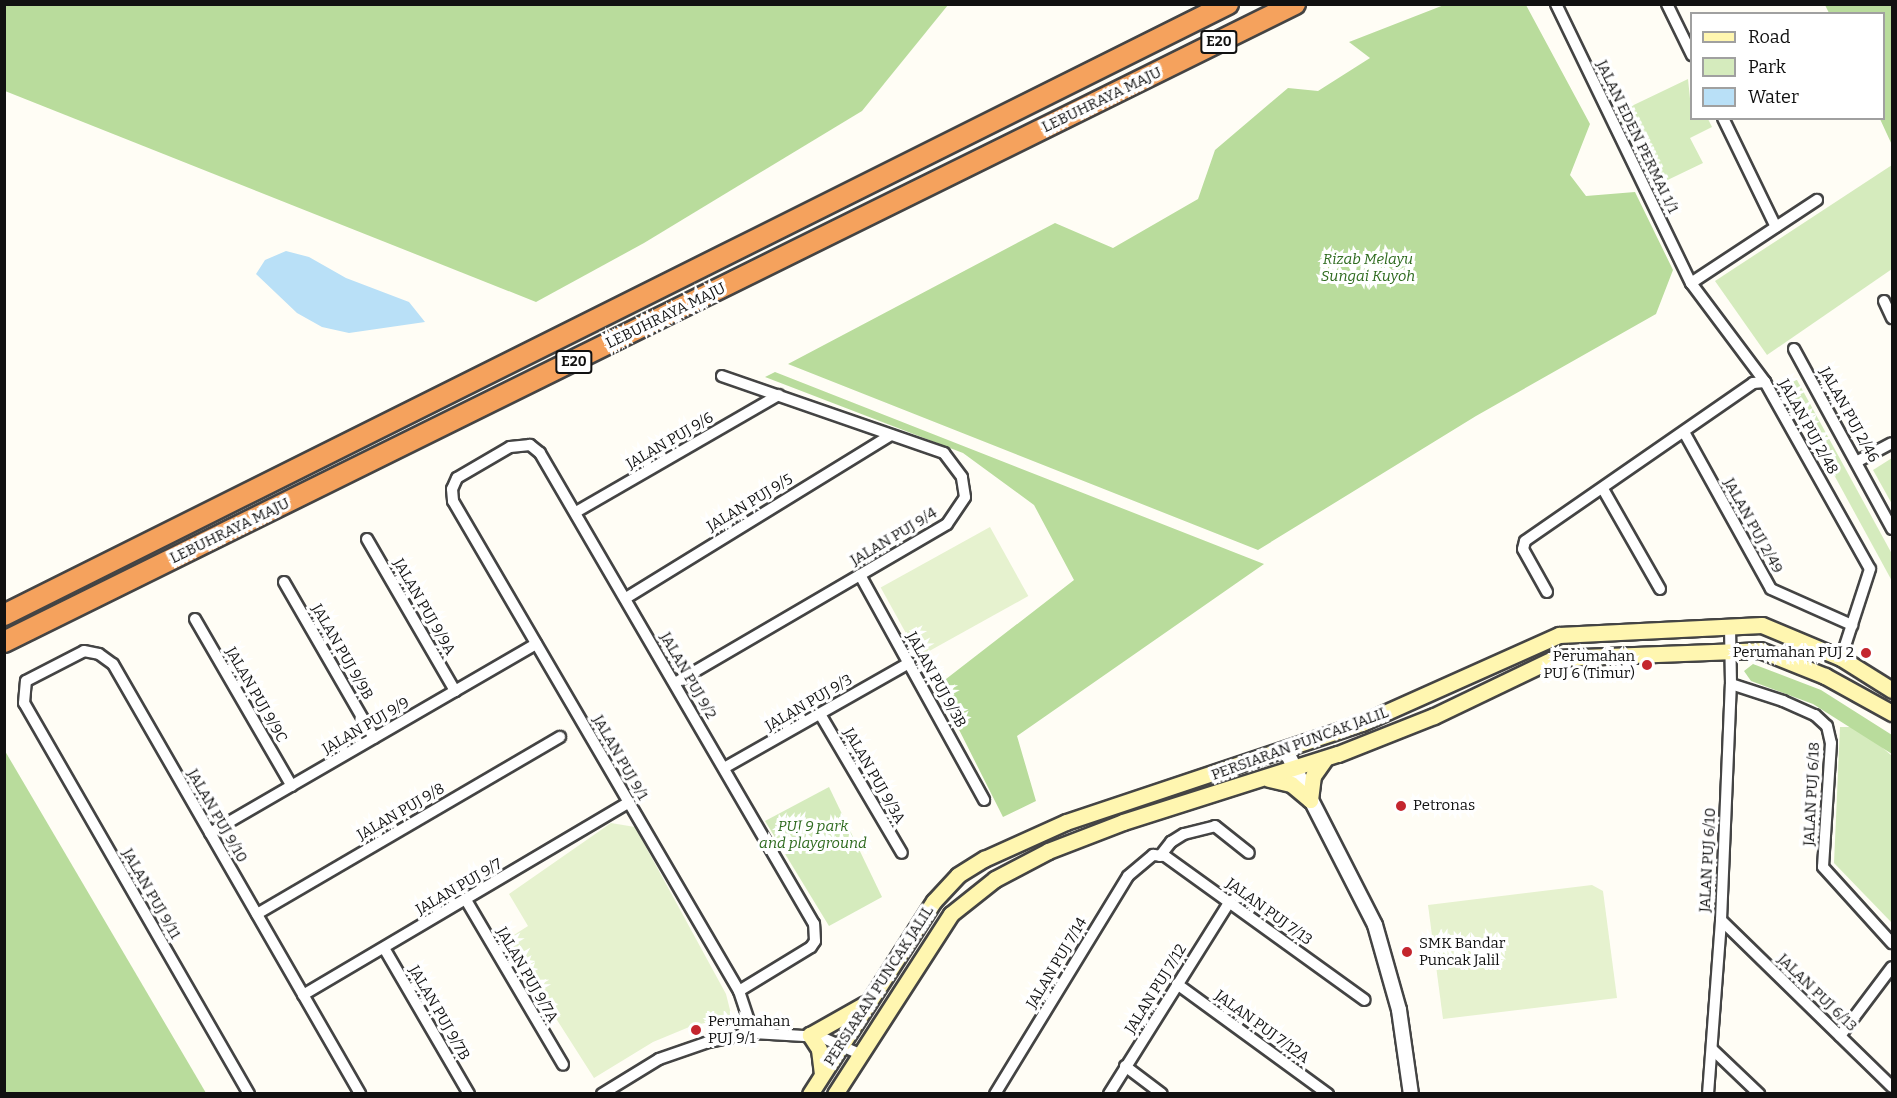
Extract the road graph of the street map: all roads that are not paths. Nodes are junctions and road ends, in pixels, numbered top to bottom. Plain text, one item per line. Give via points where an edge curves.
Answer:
1 (1228, 4) edge
2 (1295, 4) edge
3 (1556, 4) edge
4 (1667, 4) edge
5 (1690, 51) edge
6 (1724, 120) edge
7 (1817, 200) dead end
8 (1776, 227) junction
9 (1691, 283) junction
10 (1884, 302) dead end
11 (1893, 318) edge
12 (1794, 349) dead end
13 (722, 376) dead end
14 (1765, 382) junction
15 (779, 395) junction
16 (1684, 432) junction
17 (891, 435) junction
18 (1893, 443) edge
19 (1858, 462) junction
20 (1603, 489) junction
21 (453, 501) joint
22 (576, 512) junction
23 (1893, 529) edge
24 (367, 539) dead end
25 (860, 575) junction
26 (284, 582) dead end
27 (1660, 589) dead end
28 (1547, 592) dead end
29 (626, 598) junction
30 (4, 615) edge
31 (195, 619) dead end
32 (1852, 625) junction
33 (1730, 628) junction
34 (4, 642) edge
35 (536, 644) junction
36 (1731, 652) junction
37 (1841, 658) junction
38 (909, 663) junction
39 (675, 683) junction
40 (1731, 684) junction
41 (1893, 690) edge
42 (455, 691) junction
43 (27, 710) joint
44 (1893, 713) edge
45 (820, 714) junction
46 (560, 737) dead end
47 (374, 738) junction
48 (1286, 751) junction
49 (1325, 759) junction
50 (724, 768) junction
51 (1295, 770) junction
52 (1266, 778) junction
53 (292, 786) junction
54 (984, 800) dead end
55 (1310, 800) junction
56 (629, 802) junction
57 (210, 833) junction
58 (902, 853) dead end
59 (1249, 853) dead end
60 (1156, 855) junction
61 (466, 900) junction
62 (1230, 902) junction
63 (257, 914) junction
64 (1720, 920) junction
65 (1893, 943) edge
66 (384, 948) junction
67 (1893, 967) edge
68 (1177, 984) junction
69 (739, 991) junction
70 (303, 995) junction
71 (1365, 1000) dead end
72 (869, 1002) junction
73 (753, 1033) junction
74 (810, 1035) junction
75 (1840, 1036) junction
76 (841, 1043) junction
77 (1713, 1050) junction
78 (860, 1054) junction
79 (562, 1065) dead end
80 (1125, 1066) junction
81 (822, 1074) junction
82 (1893, 1087) edge
83 (249, 1094) edge
84 (360, 1094) edge
85 (469, 1094) edge
86 (602, 1094) edge
87 (810, 1094) edge
88 (835, 1094) edge
89 (995, 1094) edge
90 (1109, 1094) edge
91 (1162, 1094) edge
92 (1328, 1094) edge
93 (1411, 1094) edge
94 (1708, 1094) edge
95 (1759, 1094) edge

1 - 30 highway, LEBUHRAYA MAJU / E20
2 - 34 highway, LEBUHRAYA MAJU / E20
3 - 9 street, JALAN EDEN PERMAI 1/1
4 - 5 street
6 - 8 street
7 - 8 street
8 - 9 street
9 - 14 street, JALAN EDEN PERMAI 1/1
10 - 11 street
12 - 19 street, JALAN PUJ 2/46
13 - 15 street, JALAN PUJ 9/4
14 - 16 street, JALAN PUJ 2/48 via 1753,383
14 - 32 street, JALAN PUJ 2/48 via 1870,569
15 - 17 street, JALAN PUJ 9/4
15 - 22 street, JALAN PUJ 9/6
16 - 20 street, JALAN PUJ 2/48
16 - 32 street, JALAN PUJ 2/49 via 1771,589
17 - 25 street, JALAN PUJ 9/4 via 944,453 962,477 965,497 947,524
17 - 29 street, JALAN PUJ 9/5
18 - 19 street, JALAN PUJ 2/48
19 - 23 street, JALAN PUJ 2/46
20 - 27 street
20 - 28 street, JALAN PUJ 2/48 via 1522,546
21 - 22 street, JALAN PUJ 9/2 via 452,489 457,478 510,447 524,444 540,453
21 - 35 street, JALAN PUJ 9/1
22 - 29 street, JALAN PUJ 9/2
24 - 42 street, JALAN PUJ 9/9A
25 - 38 street, JALAN PUJ 9/3B
25 - 39 street, JALAN PUJ 9/4
26 - 47 street, JALAN PUJ 9/9B
29 - 39 street, JALAN PUJ 9/2
31 - 53 street, JALAN PUJ 9/9C
32 - 37 street, JALAN PUJ 2/48
33 - 36 street, JALAN PUJ 6/10
33 - 37 main road, PERSIARAN PUNCAK JALIL via 1761,625
33 - 48 main road, PERSIARAN PUNCAK JALIL via 1559,635 1401,707
35 - 42 street, JALAN PUJ 9/9
35 - 56 street, JALAN PUJ 9/1
36 - 40 street, JALAN PUJ 6/10
36 - 44 main road, PERSIARAN PUNCAK JALIL via 1760,650 1825,676
36 - 49 main road, PERSIARAN PUNCAK JALIL via 1555,658 1434,716
37 - 41 main road, PERSIARAN PUNCAK JALIL
38 - 45 street, JALAN PUJ 9/3
38 - 54 street, JALAN PUJ 9/3B
39 - 50 street, JALAN PUJ 9/2
40 - 64 street, JALAN PUJ 6/10
40 - 65 street, JALAN PUJ 6/18 via 1815,715 1827,726 1831,743 1823,867
42 - 47 street, JALAN PUJ 9/9
43 - 57 street, JALAN PUJ 9/10 via 22,695 26,681 84,651 106,658
43 - 83 street, JALAN PUJ 9/11
45 - 50 street, JALAN PUJ 9/3
45 - 58 street, JALAN PUJ 9/3A
46 - 63 street, JALAN PUJ 9/8
47 - 53 street, JALAN PUJ 9/9
48 - 51 street
48 - 72 main road, PERSIARAN PUNCAK JALIL via 1066,822 984,859 945,887
49 - 51 main road, PERSIARAN PUNCAK JALIL
49 - 55 main road via 1313,776
50 - 69 street, JALAN PUJ 9/2 via 816,933 815,941 805,952
51 - 52 main road, PERSIARAN PUNCAK JALIL
51 - 55 street
52 - 55 main road via 1291,784
52 - 78 main road, PERSIARAN PUNCAK JALIL via 1123,822 1048,851 995,879 951,914
53 - 57 street, JALAN PUJ 9/9
55 - 93 street via 1357,884 1390,968
56 - 61 street, JALAN PUJ 9/7
56 - 69 street, JALAN PUJ 9/1
57 - 63 street, JALAN PUJ 9/10
59 - 60 street, JALAN PUJ 7/14 via 1215,826 1184,834
60 - 62 street, JALAN PUJ 7/13
60 - 89 street, JALAN PUJ 7/14 via 1128,876
61 - 66 street, JALAN PUJ 9/7
61 - 79 street, JALAN PUJ 9/7A
62 - 68 street, JALAN PUJ 7/12
62 - 71 street, JALAN PUJ 7/13
63 - 70 street, JALAN PUJ 9/10
64 - 75 street, JALAN PUJ 6/13
64 - 77 street, JALAN PUJ 6/10
66 - 70 street, JALAN PUJ 9/7
66 - 85 street, JALAN PUJ 9/7B
67 - 75 street
68 - 80 street, JALAN PUJ 7/12
68 - 92 street, JALAN PUJ 7/12A
69 - 73 street, JALAN PUJ 9/1
70 - 84 street, JALAN PUJ 9/10
72 - 74 main road
72 - 76 main road, PERSIARAN PUNCAK JALIL
73 - 74 street
73 - 86 street via 708,1042 658,1059
74 - 76 street
74 - 81 main road via 819,1049
75 - 82 street, JALAN PUJ 6/13
76 - 78 street
76 - 81 main road, PERSIARAN PUNCAK JALIL
77 - 94 street, JALAN PUJ 6/10
77 - 95 street
78 - 88 main road, PERSIARAN PUNCAK JALIL
80 - 90 street, JALAN PUJ 7/12
80 - 91 street
81 - 87 main road, PERSIARAN PUNCAK JALIL

